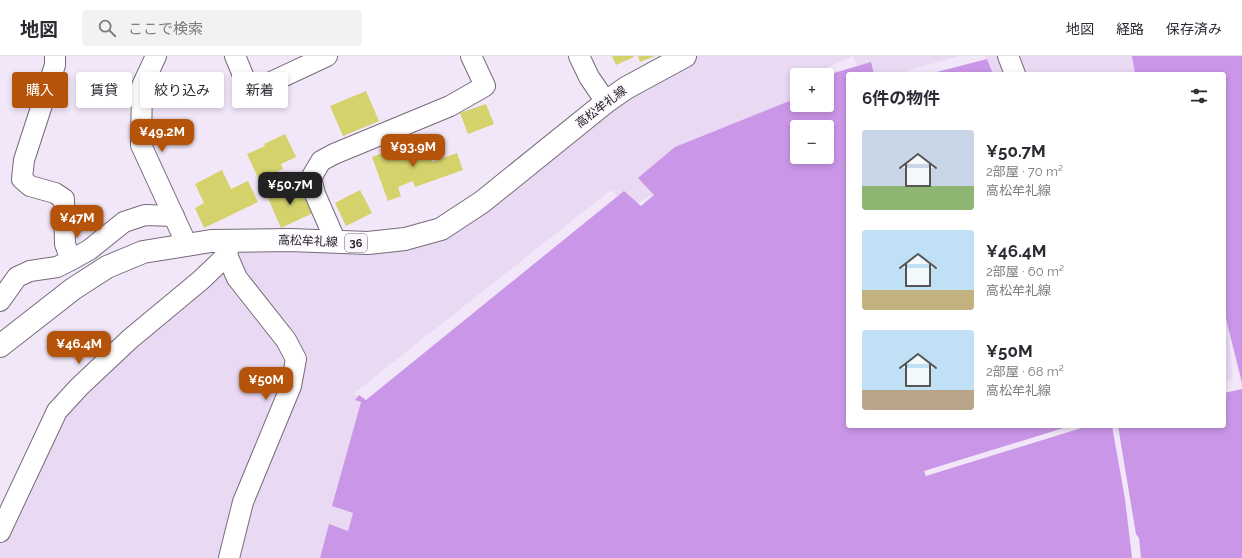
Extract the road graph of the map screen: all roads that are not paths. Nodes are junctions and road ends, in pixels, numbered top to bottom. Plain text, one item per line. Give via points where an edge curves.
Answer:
1 (156, 56) edge
2 (235, 56) edge
3 (327, 56) edge
4 (471, 56) edge
5 (579, 56) edge
6 (685, 56) edge
7 (1008, 56) edge
8 (50, 61) edge
9 (1014, 72) edge
10 (606, 102) junction
11 (174, 216) junction
12 (336, 242) junction
13 (187, 244) junction
14 (229, 248) junction
15 (72, 260) junction
16 (0, 301) edge
17 (0, 346) edge
18 (0, 532) edge
19 (229, 558) edge

1 - 11 street via 142,86 141,145
2 - 3 street via 250,92
4 - 12 street via 485,86 450,106 321,160 311,178 315,194
5 - 10 street via 589,77
6 - 10 main road, 高松牟礼線 / 36 via 626,88
7 - 9 street
8 - 15 street via 24,160 22,179 30,186 55,193 64,199 65,244
10 - 12 main road, 高松牟礼線 / 36 via 482,202 441,229 405,239 368,243
11 - 13 street
11 - 15 street via 145,215 124,222
12 - 14 main road, 高松牟礼線 / 36 via 290,240
13 - 14 main road, 高松牟礼線 / 36 via 211,241
13 - 17 main road, 高松牟礼線 / 36 via 143,252 107,267 73,289
14 - 18 street via 200,280 130,339 57,411
14 - 19 street via 238,278 286,340 296,359 291,386 242,502
15 - 16 street via 57,267 30,271 17,277

